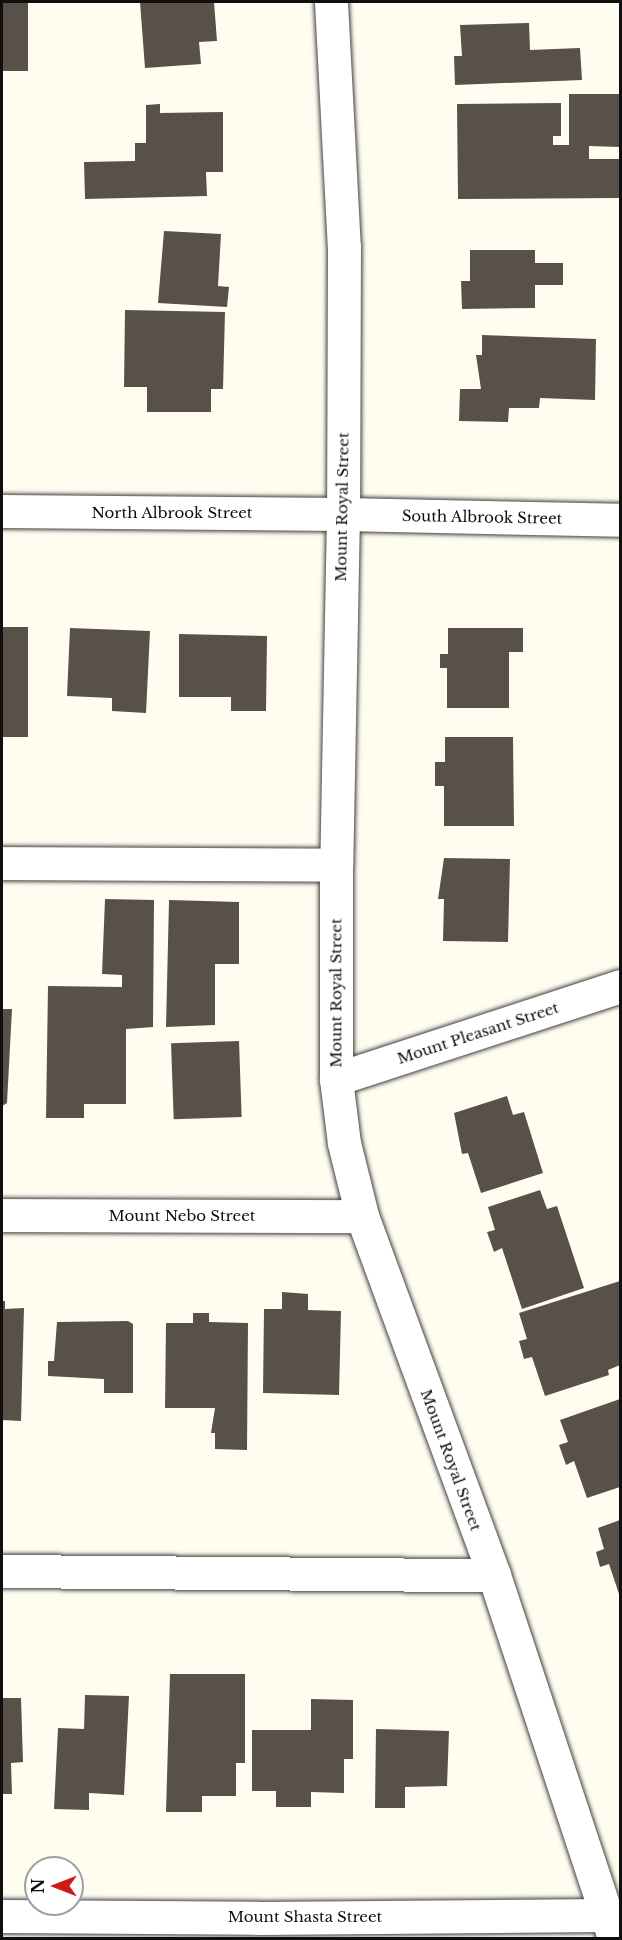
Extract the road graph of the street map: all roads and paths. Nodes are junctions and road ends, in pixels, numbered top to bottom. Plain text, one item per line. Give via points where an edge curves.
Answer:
1 (331, 2) edge
2 (2, 511) edge
3 (343, 514) junction
4 (621, 520) edge
5 (2, 863) edge
6 (336, 865) junction
7 (621, 986) edge
8 (336, 1079) junction
9 (2, 1215) edge
10 (362, 1216) junction
11 (2, 1571) edge
12 (494, 1575) junction
13 (2, 1916) edge
14 (611, 1927) edge
15 (260, 1928) edge

1 - 3 street, Mount Royal Street via 344,246
2 - 3 street, North Albrook Street
3 - 4 street, South Albrook Street
3 - 6 street, Mount Royal Street
5 - 6 street
6 - 8 street, Mount Royal Street
7 - 8 street, Mount Pleasant Street
8 - 10 street, Mount Royal Street via 344,1143
9 - 10 street, Mount Nebo Street
10 - 12 street, Mount Royal Street
11 - 12 street
12 - 14 street, Mount Royal Street
13 - 15 street, Mount Shasta Street
14 - 15 street, Mount Shasta Street

